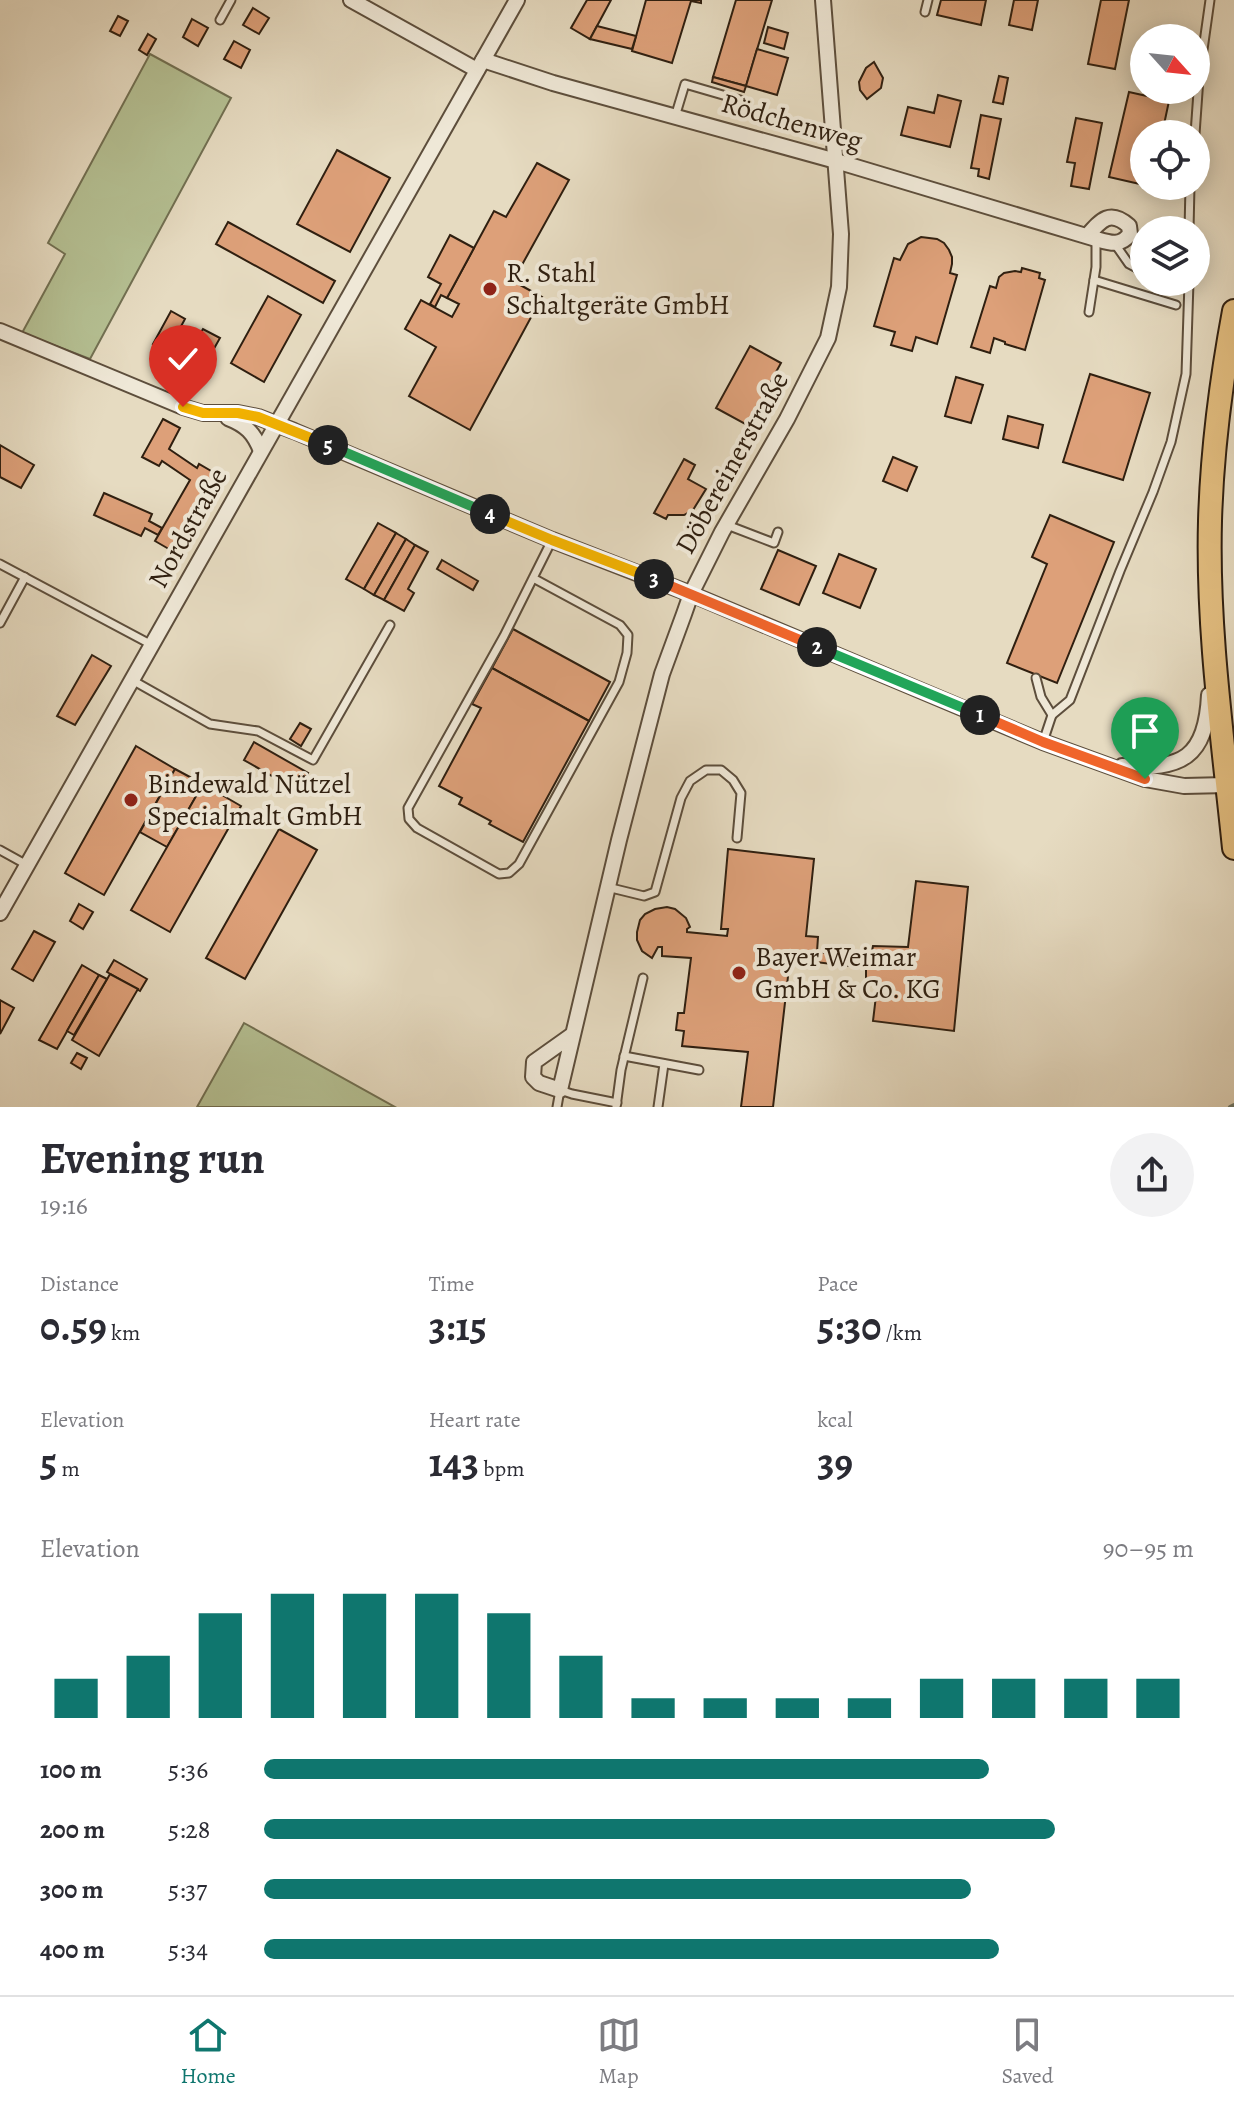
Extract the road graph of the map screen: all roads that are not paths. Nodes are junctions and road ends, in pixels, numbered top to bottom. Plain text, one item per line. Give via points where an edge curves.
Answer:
1 (231, 0) edge
2 (351, 0) edge
3 (517, 0) edge
4 (823, 0) edge
5 (928, 0) edge
6 (1210, 0) edge
7 (925, 12) dead end
8 (220, 20) dead end
9 (480, 65) junction
10 (740, 100) dead end
11 (675, 117) junction
12 (1196, 120) edge
13 (836, 161) junction
14 (1091, 238) junction
15 (1115, 244) junction
16 (1130, 265) edge
17 (1094, 280) junction
18 (1189, 296) edge
19 (1176, 305) dead end
20 (1234, 311) edge
21 (1089, 312) dead end
22 (0, 331) edge
23 (220, 414) junction
24 (276, 424) junction
25 (261, 451) junction
26 (726, 525) junction
27 (778, 532) dead end
28 (552, 540) junction
29 (0, 564) edge
30 (25, 577) junction
31 (533, 578) junction
32 (691, 594) junction
33 (0, 623) edge
34 (390, 625) dead end
35 (1213, 639) junction
36 (152, 645) junction
37 (1036, 678) dead end
38 (132, 680) junction
39 (1052, 715) junction
40 (1043, 742) junction
41 (1106, 765) junction
42 (1231, 785) edge
43 (737, 838) dead end
44 (1234, 848) edge
45 (0, 850) edge
46 (27, 865) junction
47 (607, 887) junction
48 (6, 890) edge
49 (0, 913) edge
50 (643, 978) dead end
51 (572, 1035) junction
52 (624, 1056) junction
53 (664, 1064) junction
54 (699, 1070) dead end
55 (560, 1090) junction
56 (616, 1105) edge
57 (557, 1107) edge
58 (658, 1107) edge

1 - 8 lane
2 - 9 street, Rödchenweg
3 - 9 street, Nordstraße
4 - 13 street, Döbereinerstraße
5 - 7 lane
6 - 12 lane
9 - 11 street, Rödchenweg
9 - 24 street, Nordstraße
10 - 11 lane via 685,84
11 - 13 street, Rödchenweg
13 - 14 street, Rödchenweg
13 - 26 street, Döbereinerstraße via 839,287 828,338
14 - 15 street, Rödchenweg
14 - 15 street via 1103,220 1120,219 1130,234
14 - 17 lane
15 - 16 lane
17 - 19 lane
17 - 21 lane
18 - 39 lane via 1186,374 1171,442 1070,700
20 - 35 main road via 1211,485
22 - 23 street via 183,407
23 - 24 street via 238,413
23 - 25 street via 255,435
24 - 25 street, Nordstraße
24 - 28 street
25 - 36 street, Nordstraße
26 - 27 lane via 774,543
26 - 32 street, Döbereinerstraße
28 - 31 lane
28 - 32 street
29 - 30 lane
30 - 33 lane
30 - 36 lane
31 - 31 lane via 620,625 628,635 627,653 619,682 519,864 499,874 417,828 408,808
32 - 40 street
32 - 47 street, Döbereinerstraße via 662,674
34 - 38 lane via 313,760 258,731 210,724
35 - 41 street via 1206,727 1192,751 1175,764 1151,768
35 - 42 main road
36 - 38 street, Nordstraße
37 - 39 lane
38 - 46 street, Nordstraße
39 - 40 lane
40 - 41 street
41 - 42 street via 1165,784
42 - 44 main road
43 - 47 lane via 741,793 721,770 706,770 690,781 681,798 655,892 644,896
45 - 46 lane
46 - 48 street, Nordstraße
47 - 51 street, Döbereinerstraße
48 - 49 street, Nordstraße
50 - 52 lane
51 - 55 street, Döbereinerstraße
51 - 55 street via 537,1058 532,1069 539,1083
52 - 53 lane
52 - 56 lane
53 - 54 lane
53 - 58 lane
55 - 56 lane
55 - 57 lane

